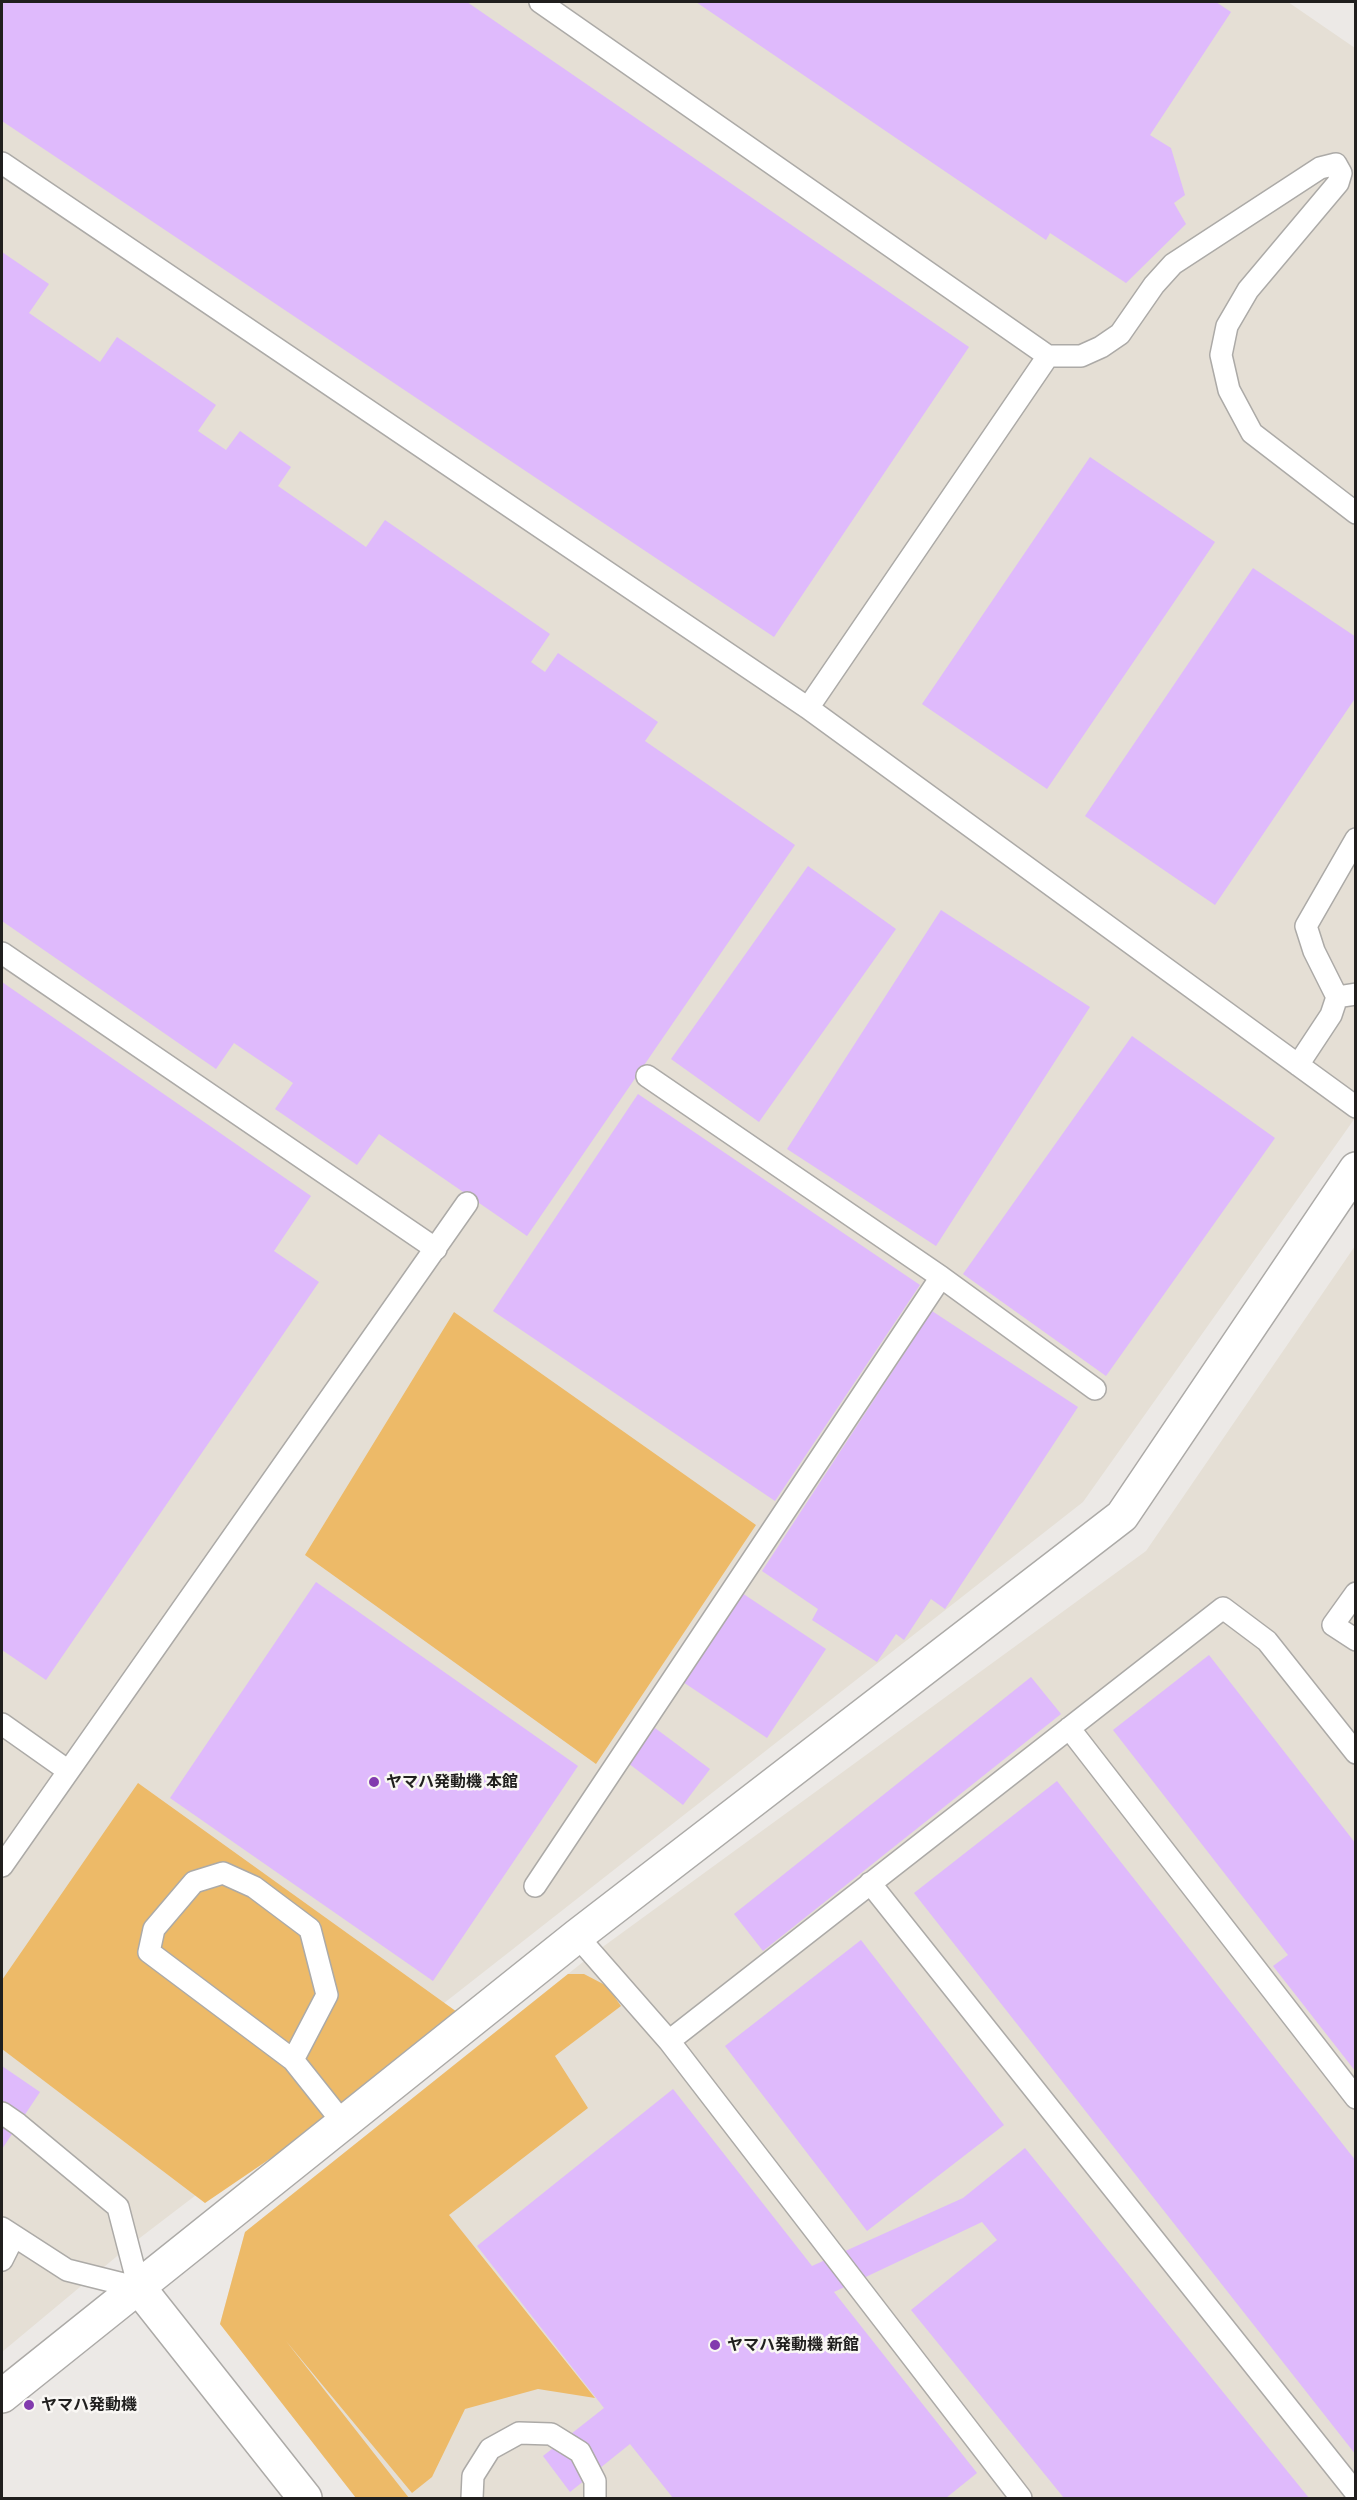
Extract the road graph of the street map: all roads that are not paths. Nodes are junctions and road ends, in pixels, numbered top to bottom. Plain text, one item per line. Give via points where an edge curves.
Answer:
1 (540, 2) edge
2 (2, 163) edge
3 (1048, 356) junction
4 (1356, 513) edge
5 (808, 708) junction
6 (1354, 843) edge
7 (2, 953) edge
8 (1346, 995) edge
9 (1298, 1065) junction
10 (646, 1076) dead end
11 (1356, 1107) edge
12 (1356, 1169) edge
13 (467, 1203) dead end
14 (436, 1249) junction
15 (941, 1277) junction
16 (1095, 1389) dead end
17 (1356, 1593) edge
18 (1356, 1640) edge
19 (2, 1724) edge
20 (1069, 1728) junction
21 (1356, 1753) edge
22 (68, 1770) junction
23 (2, 1866) edge
24 (870, 1883) junction
25 (535, 1886) dead end
26 (578, 1936) junction
27 (669, 2041) junction
28 (293, 2060) junction
29 (1356, 2098) edge
30 (2, 2113) edge
31 (344, 2124) junction
32 (8, 2232) edge
33 (2, 2260) edge
34 (139, 2288) junction
35 (2, 2396) edge
36 (1356, 2493) edge
37 (305, 2499) edge
38 (472, 2499) edge
39 (595, 2499) edge
40 (1020, 2499) edge

1 - 3 lane
2 - 5 lane
3 - 4 lane via 1081,356 1101,347 1120,334 1173,264 1320,168 1336,164 1341,173 1338,183 1248,290 1227,326 1221,355 1229,390 1252,433
3 - 5 lane
5 - 9 lane
6 - 8 lane via 1306,926 1314,951
7 - 14 lane
8 - 9 lane
9 - 11 lane
10 - 15 lane
12 - 26 street via 1122,1516
13 - 14 lane
14 - 22 lane
15 - 16 lane
15 - 25 lane
17 - 18 lane via 1333,1625
19 - 22 lane
20 - 21 lane via 1223,1608 1267,1641
20 - 24 lane
20 - 29 lane
22 - 23 lane
24 - 27 lane
24 - 36 lane
26 - 27 lane
26 - 31 street
27 - 40 lane
28 - 28 lane via 149,1952 154,1929 194,1882 223,1873 254,1887 310,1929 327,1995
28 - 31 lane
30 - 34 lane via 117,2207
31 - 34 street
32 - 33 lane
32 - 34 lane via 67,2270
34 - 35 street
34 - 37 street
38 - 39 lane via 473,2476 490,2449 519,2433 551,2434 580,2452 595,2481

